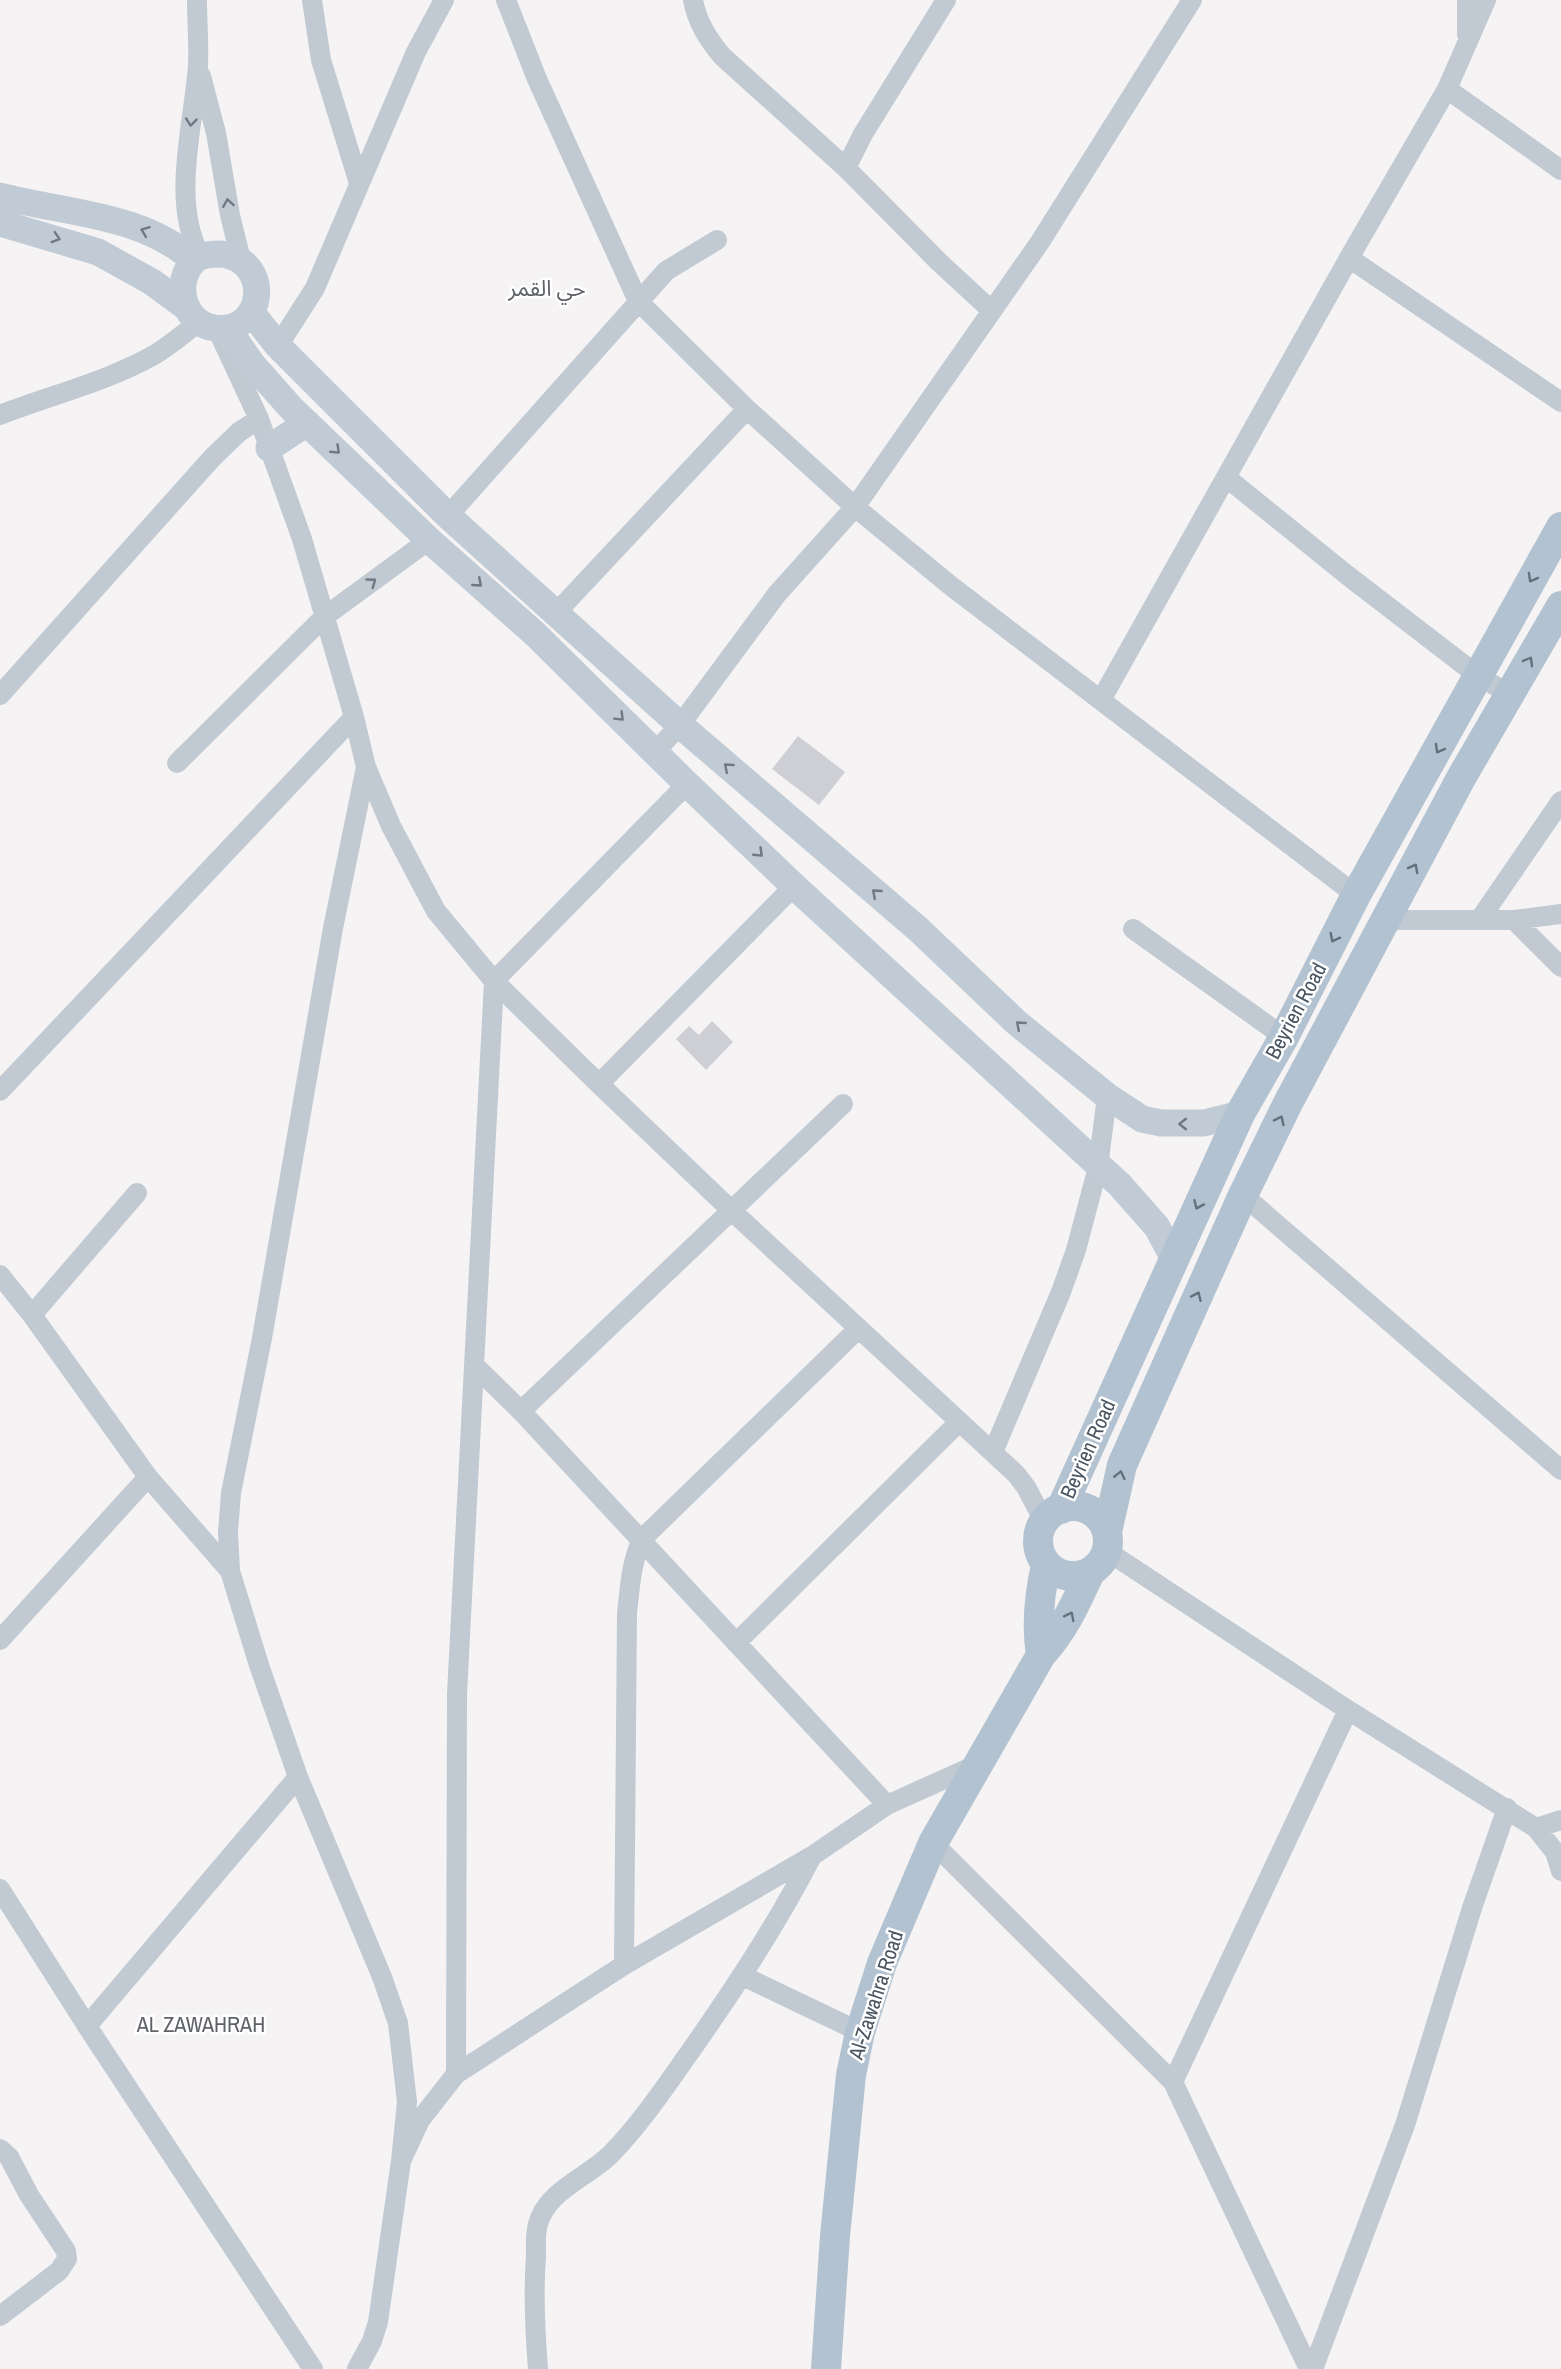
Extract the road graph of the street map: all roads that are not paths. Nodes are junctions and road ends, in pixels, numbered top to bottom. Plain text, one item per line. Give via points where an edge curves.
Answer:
1 (197, 0) edge
2 (312, 0) edge
3 (444, 0) edge
4 (506, 0) edge
5 (693, 0) edge
6 (946, 0) edge
7 (1192, 0) edge
8 (1467, 0) edge
9 (1486, 0) edge
10 (1467, 41) junction
11 (198, 64) junction
12 (1447, 89) junction
13 (846, 168) junction
14 (1561, 170) edge
15 (359, 183) junction
16 (0, 196) edge
17 (0, 223) edge
18 (717, 240) dead end
19 (1349, 258) junction
20 (198, 259) junction
21 (241, 260) junction
22 (638, 301) junction
23 (992, 311) junction
24 (251, 312) junction
25 (207, 322) junction
26 (278, 345) junction
27 (319, 388) junction
28 (1561, 402) edge
29 (747, 409) junction
30 (0, 414) edge
31 (299, 415) junction
32 (259, 419) junction
33 (269, 448) junction
34 (1227, 478) junction
35 (855, 507) junction
36 (448, 516) junction
37 (1561, 527) edge
38 (429, 540) junction
39 (1561, 606) edge
40 (555, 614) junction
41 (324, 617) junction
42 (1477, 675) junction
43 (1509, 694) junction
44 (0, 695) edge
45 (1101, 700) junction
46 (354, 717) junction
47 (680, 725) junction
48 (656, 752) junction
49 (177, 763) dead end
50 (366, 767) junction
51 (687, 784) junction
52 (1561, 801) edge
53 (794, 886) junction
54 (1356, 895) junction
55 (1561, 914) edge
56 (1387, 920) junction
57 (1480, 920) junction
58 (1514, 920) junction
59 (1133, 929) dead end
60 (1561, 967) edge
61 (494, 981) junction
62 (1284, 1037) junction
63 (599, 1084) junction
64 (0, 1091) edge
65 (1107, 1096) junction
66 (843, 1104) dead end
67 (1240, 1114) junction
68 (1098, 1167) junction
69 (137, 1193) dead end
70 (1243, 1196) junction
71 (732, 1211) junction
72 (1174, 1259) junction
73 (0, 1275) edge
74 (32, 1315) junction
75 (858, 1329) junction
76 (476, 1366) junction
77 (521, 1411) junction
78 (959, 1422) junction
79 (993, 1452) junction
80 (1561, 1470) edge
81 (148, 1477) junction
82 (1052, 1515) junction
83 (642, 1539) junction
84 (1101, 1552) junction
85 (1046, 1565) junction
86 (230, 1571) junction
87 (0, 1640) edge
88 (736, 1643) junction
89 (1041, 1655) junction
90 (1348, 1710) junction
91 (978, 1764) junction
92 (298, 1777) junction
93 (887, 1805) junction
94 (1507, 1808) junction
95 (1561, 1821) edge
96 (1536, 1828) junction
97 (933, 1843) junction
98 (812, 1856) junction
99 (1561, 1871) edge
100 (0, 1889) edge
101 (624, 1965) junction
102 (743, 1976) junction
103 (87, 2026) junction
104 (860, 2032) junction
105 (456, 2074) junction
106 (1173, 2082) junction
107 (0, 2149) edge
108 (401, 2161) junction
109 (0, 2316) edge
110 (313, 2369) edge
111 (357, 2369) edge
112 (538, 2369) edge
113 (826, 2369) edge
114 (1311, 2369) edge

1 - 11 street
2 - 15 street via 321,60
3 - 15 street via 416,52
4 - 22 street via 537,79
5 - 13 street via 706,35 722,56
6 - 13 street
7 - 23 street via 1040,242
8 - 10 street
9 - 10 street
10 - 12 street
11 -> 20 street via 186,166 190,235
21 -> 11 street
12 - 14 street
12 - 19 street
13 - 23 street
15 - 26 street via 315,288
20 -> 16 street via 129,224
17 -> 25 street via 98,252 152,282
18 - 22 street via 666,271
19 - 28 street
19 - 34 street
20 - 21 street via 222,254
20 - 25 street via 183,285 183,297
21 - 24 street via 257,284
22 - 29 street
22 - 36 street
23 - 35 street
24 - 25 street via 245,320
24 - 26 street
25 - 30 street via 108,377
25 - 31 street
25 - 32 street
26 - 27 street
27 - 31 street
27 - 36 street
29 - 35 street
29 - 40 street
31 - 33 street
31 -> 38 street
32 - 33 street
32 - 44 street via 212,458
33 - 41 street via 302,539
34 - 42 street
34 - 45 street
35 - 45 street
35 - 47 street via 777,594
36 - 40 street
37 -> 42 main road, Beyrien Road
41 -> 38 street
38 -> 48 street via 534,633
43 -> 39 main road, Beyrien Road
40 - 47 street
41 - 46 street
41 - 49 street
42 - 43 street
42 -> 54 main road, Beyrien Road
56 -> 43 main road, Beyrien Road
45 - 54 street
46 - 50 street
46 - 64 street
47 - 48 street
65 -> 47 street via 1017,1023 918,929
48 - 51 street
50 - 61 street via 391,826 436,911
50 - 86 street via 333,928 231,1493
51 -> 53 street
51 - 61 street
52 - 57 street
53 - 63 street
53 - 68 street
54 -> 62 main road, Beyrien Road
55 - 58 street
56 - 57 street
70 -> 56 main road, Beyrien Road via 1288,1103
57 - 58 street
58 - 60 street
59 - 62 street
61 - 63 street
61 - 76 street
62 - 67 main road, Beyrien Road
63 - 71 street
67 -> 65 street via 1204,1123 1161,1123 1142,1119
65 - 68 street
66 - 71 street
67 -> 72 main road, Beyrien Road
68 - 72 street via 1119,1184 1157,1227
68 - 79 street via 1061,1292
69 - 74 street
70 - 80 street
84 -> 70 main road, Beyrien Road via 1122,1465
71 - 75 street
71 - 77 street
72 - 82 main road, Beyrien Road
73 - 74 street
74 - 81 street
75 - 78 street
75 - 83 street
76 - 77 street
76 - 105 street via 457,1695
77 - 83 street
78 - 79 street
78 - 88 street
79 - 82 street
81 - 86 street
81 - 87 street
82 - 84 main road via 1070,1506 1089,1510 1103,1523
82 - 85 main road via 1039,1532 1040,1555
83 - 88 street
83 - 101 street via 632,1567 627,1613
84 - 85 main road via 1072,1577
89 -> 84 main road, Al-Zawahra Road via 1069,1619
84 - 90 street
85 - 89 main road via 1037,1632
86 - 92 street
88 - 93 street
89 - 91 main road, Al-Zawahra Road
90 - 94 street
90 - 106 street
91 - 93 street
91 - 97 main road, Al-Zawahra Road
92 - 103 street
92 - 108 street via 398,2023 407,2102
93 - 98 street
94 - 96 street
94 - 114 street via 1405,2125
95 - 96 street
96 - 99 street via 1555,1852
97 - 104 main road, Al-Zawahra Road via 882,1963
97 - 106 street
98 - 101 street
98 - 102 street
100 - 103 street
101 - 105 street
102 - 104 street
102 - 112 street via 624,2141 600,2166 546,2206 538,2224 533,2299
103 - 110 street
104 - 113 main road, Al-Zawahra Road via 851,2075
105 - 108 street via 420,2120
106 - 114 street
107 - 109 street via 9,2157 66,2251 67,2259 59,2271
108 - 111 street via 378,2322

